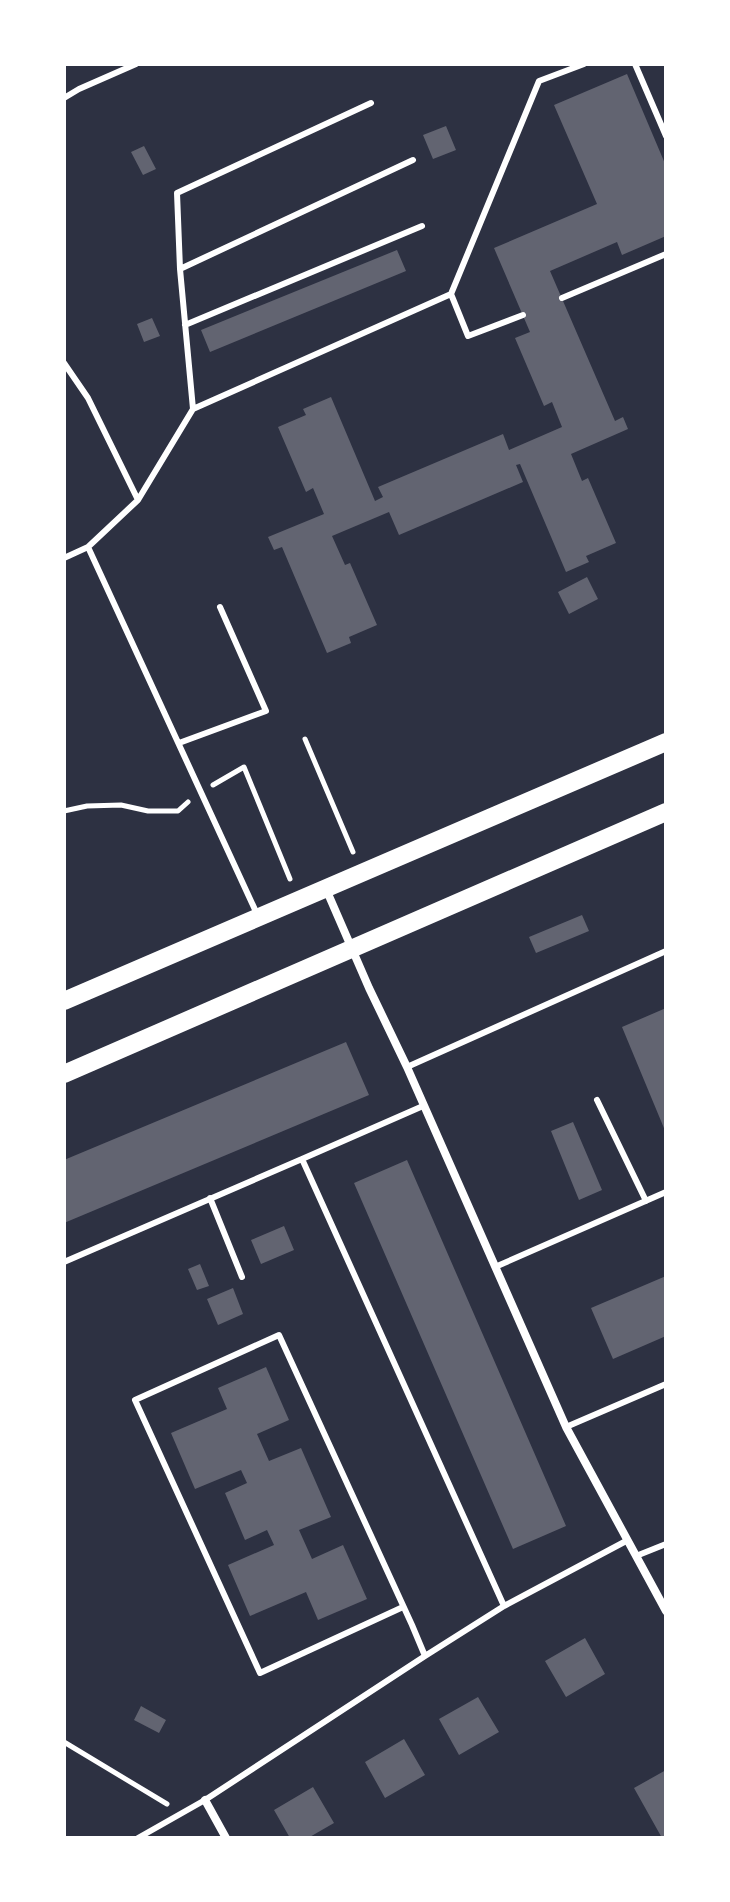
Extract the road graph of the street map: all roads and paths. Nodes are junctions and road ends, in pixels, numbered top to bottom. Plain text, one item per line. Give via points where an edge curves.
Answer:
1 (136, 64) edge
2 (584, 64) edge
3 (635, 64) edge
4 (64, 98) edge
5 (371, 103) dead end
6 (666, 136) edge
7 (413, 160) dead end
8 (422, 226) dead end
9 (666, 254) edge
10 (180, 269) junction
11 (451, 294) junction
12 (562, 298) dead end
13 (523, 315) dead end
14 (185, 325) junction
15 (64, 363) edge
16 (193, 409) junction
17 (138, 500) junction
18 (88, 547) junction
19 (64, 558) edge
20 (220, 607) dead end
21 (305, 739) dead end
22 (666, 742) edge
23 (179, 743) junction
24 (201, 792) junction
25 (64, 811) edge
26 (666, 812) edge
27 (357, 863) dead end
28 (292, 884) dead end
29 (325, 889) junction
30 (259, 918) junction
31 (352, 949) junction
32 (666, 951) edge
33 (64, 1001) edge
34 (407, 1067) junction
35 (64, 1074) edge
36 (597, 1100) dead end
37 (423, 1106) junction
38 (302, 1159) junction
39 (666, 1192) edge
40 (210, 1198) junction
41 (646, 1201) junction
42 (64, 1262) edge
43 (495, 1267) junction
44 (242, 1277) dead end
45 (666, 1384) edge
46 (566, 1427) junction
47 (628, 1540) junction
48 (666, 1544) edge
49 (636, 1556) junction
50 (504, 1606) junction
51 (403, 1607) junction
52 (666, 1611) edge
53 (425, 1656) junction
54 (64, 1742) edge
55 (205, 1800) junction
56 (181, 1813) junction
57 (138, 1838) edge
58 (226, 1838) edge

1 - 4 lane
2 - 11 lane via 539,81
3 - 6 lane
5 - 10 lane via 177,193
7 - 10 lane
8 - 14 lane
9 - 12 lane
10 - 14 lane
11 - 13 lane via 468,336
11 - 16 lane
14 - 16 lane
15 - 17 lane via 88,398
16 - 17 lane
17 - 18 lane
18 - 19 lane
18 - 23 lane
20 - 23 lane via 266,711
21 - 27 path
22 - 29 main road
23 - 24 lane
24 - 25 path via 178,811 121,805
24 - 28 path via 244,767
24 - 30 lane
26 - 31 main road
29 - 30 main road
29 - 31 street
30 - 33 main road
31 - 34 street
31 - 35 main road
32 - 34 lane
34 - 37 street
36 - 41 lane
37 - 38 lane
37 - 43 street
38 - 40 lane
38 - 50 lane
39 - 41 lane
40 - 42 lane
40 - 44 lane
41 - 43 lane
43 - 46 street
45 - 46 lane
46 - 47 street
47 - 49 street
47 - 50 lane
48 - 49 lane
49 - 52 street
50 - 53 lane
51 - 51 lane via 279,1335 135,1400 260,1673
51 - 53 lane
53 - 55 lane
54 - 56 path
55 - 56 lane
55 - 58 street
56 - 57 lane

